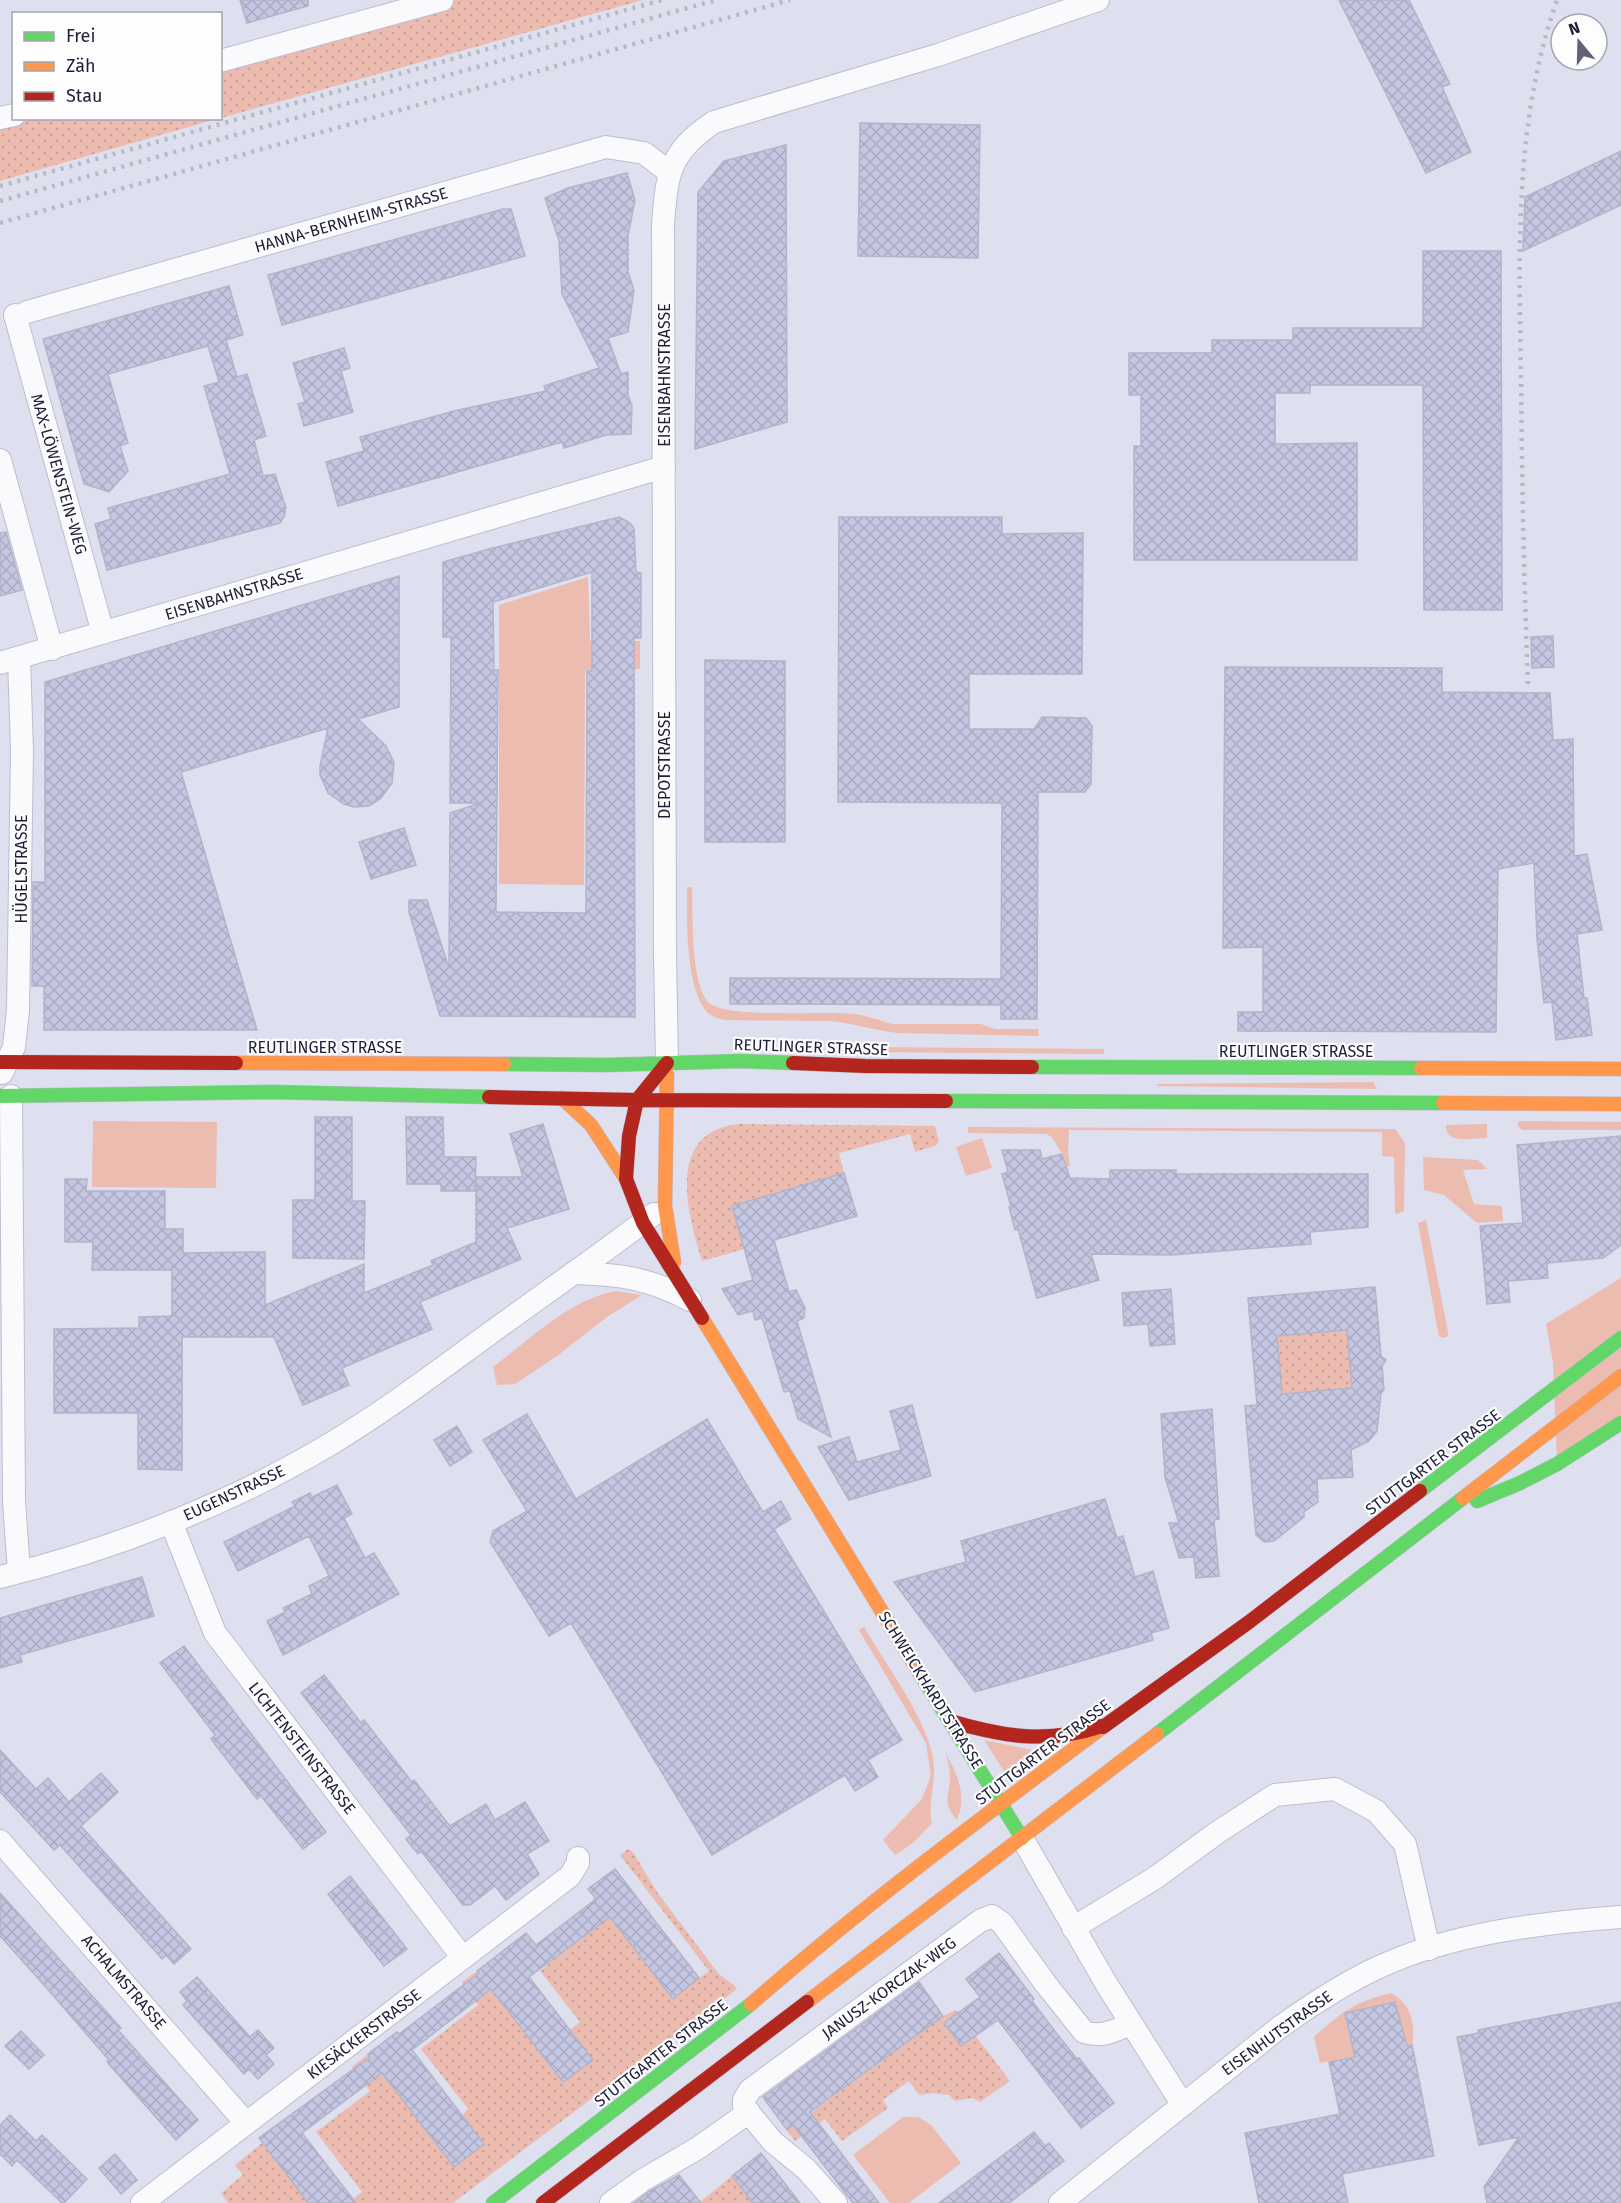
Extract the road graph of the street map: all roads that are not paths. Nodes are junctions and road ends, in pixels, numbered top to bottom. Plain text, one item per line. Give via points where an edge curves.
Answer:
1 (442, 0) edge
2 (1098, 0) edge
3 (222, 60) edge
4 (669, 172) junction
5 (21, 313) joint
6 (0, 460) edge
7 (664, 467) junction
8 (103, 633) junction
9 (52, 649) junction
10 (10, 661) edge
11 (667, 1063) junction
12 (1621, 1069) edge
13 (4, 1079) edge
14 (562, 1098) junction
15 (637, 1100) junction
16 (667, 1100) junction
17 (1621, 1104) edge
18 (626, 1179) junction
19 (665, 1206) junction
20 (643, 1223) junction
21 (573, 1273) junction
22 (677, 1277) junction
23 (693, 1302) junction
24 (1621, 1338) edge
25 (447, 1365) junction
26 (1621, 1376) edge
27 (1621, 1423) edge
28 (1439, 1516) junction
29 (171, 1522) junction
30 (9, 1574) edge
31 (950, 1721) junction
32 (1108, 1723) junction
33 (1001, 1803) junction
34 (1022, 1838) junction
35 (0, 1841) edge
36 (578, 1858) dead end
37 (1621, 1917) edge
38 (1073, 1928) junction
39 (1430, 1948) junction
40 (463, 1958) junction
41 (1130, 2024) junction
42 (1183, 2105) junction
43 (749, 2112) junction
44 (246, 2123) junction
45 (142, 2203) edge
46 (493, 2203) edge
47 (543, 2203) edge
48 (611, 2203) edge
49 (836, 2203) edge
50 (1060, 2203) edge

1 - 3 street
2 - 4 street, EISENBAHNSTRASSE via 938,56 714,122 694,135
4 - 5 street, HANNA-BERNHEIM-STRASSE via 644,153 606,147
4 - 7 street, EISENBAHNSTRASSE via 663,224
5 - 8 street, MAX-LÖWENSTEIN-WEG
6 - 9 street
7 - 8 street, EISENBAHNSTRASSE
7 - 11 street, DEPOTSTRASSE
8 - 9 street, EISENBAHNSTRASSE
9 - 10 street, EISENBAHNSTRASSE
10 - 13 street, HÜGELSTRASSE via 22,751 20,986 17,1029
11 - 12 main road, REUTLINGER STRASSE
11 - 13 main road, REUTLINGER STRASSE
11 - 15 main road, SCHWEICKHARDTSTRASSE
11 - 16 main road, SCHWEICKHARDTSTRASSE
13 - 14 main road via 272,1092
13 - 30 street, HÜGELSTRASSE via 14,1501
14 - 15 main road
14 - 18 main road via 589,1120
15 - 16 main road
15 - 18 main road, SCHWEICKHARDTSTRASSE
16 - 17 main road
16 - 19 main road, SCHWEICKHARDTSTRASSE
18 - 20 main road, SCHWEICKHARDTSTRASSE
19 - 20 street, EUGENSTRASSE
19 - 22 main road, SCHWEICKHARDTSTRASSE
20 - 21 street, EUGENSTRASSE
20 - 22 main road, SCHWEICKHARDTSTRASSE
20 - 25 street, EUGENSTRASSE via 622,1228 455,1350
21 - 23 street via 646,1280
21 - 25 street, EUGENSTRASSE
22 - 23 main road, SCHWEICKHARDTSTRASSE
23 - 31 main road, SCHWEICKHARDTSTRASSE
24 - 32 main road, STUTTGARTER STRASSE via 1250,1622
25 - 29 street, EUGENSTRASSE via 332,1443 221,1501
26 - 28 main road
27 - 28 main road via 1520,1484
28 - 34 main road
29 - 30 street, EUGENSTRASSE via 97,1549
29 - 40 street, LICHTENSTEINSTRASSE via 215,1633
31 - 32 main road via 1033,1738 1083,1733
31 - 33 main road, SCHWEICKHARDTSTRASSE
32 - 33 main road, STUTTGARTER STRASSE
33 - 34 main road, SCHWEICKHARDTSTRASSE
33 - 46 main road, STUTTGARTER STRASSE via 806,1956 734,2019
34 - 38 street, SCHWEICKHARDTSTRASSE
34 - 47 main road
35 - 44 street, ACHALMSTRASSE
36 - 40 street, KIESÄCKERSTRASSE via 570,1876
37 - 39 street, EISENHUTSTRASSE via 1484,1935
38 - 39 street via 1155,1878 1275,1795 1335,1789 1376,1811 1405,1844
38 - 41 street, SCHWEICKHARDTSTRASSE
39 - 42 street, EISENHUTSTRASSE via 1378,1967 1308,2007
40 - 44 street, KIESÄCKERSTRASSE
41 - 42 street, SCHWEICKHARDTSTRASSE
41 - 43 street, JANUSZ-KORCZAK-WEG via 1115,2032 1084,2032 1002,1923 992,1916 750,2090 744,2100
42 - 50 street, EISENHUTSTRASSE
43 - 48 street
43 - 49 street via 773,2142 806,2169
44 - 45 street, KIESÄCKERSTRASSE

